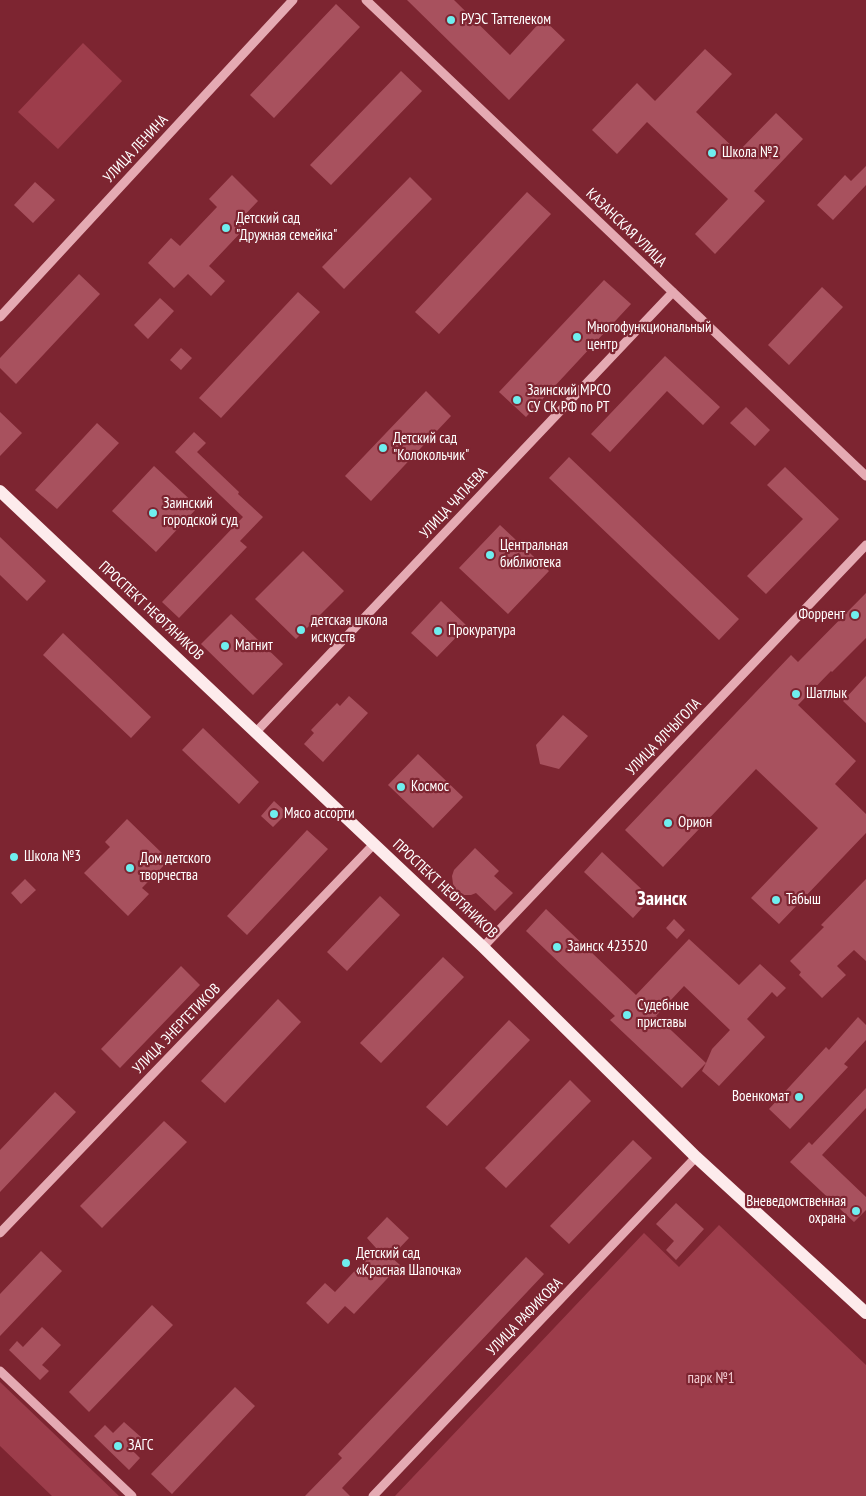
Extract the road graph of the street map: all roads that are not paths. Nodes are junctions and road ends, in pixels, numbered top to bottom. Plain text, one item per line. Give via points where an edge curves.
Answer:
1 (293, 0) edge
2 (366, 0) edge
3 (673, 292) junction
4 (0, 317) edge
5 (866, 476) edge
6 (0, 491) edge
7 (866, 545) edge
8 (256, 733) junction
9 (374, 844) junction
10 (483, 947) junction
11 (696, 1157) junction
12 (0, 1233) edge
13 (866, 1313) edge
14 (0, 1371) edge
15 (132, 1496) edge
16 (373, 1496) edge

1 - 4 street, УЛИЦА ЛЕНИНА
2 - 3 street, КАЗАНСКАЯ УЛИЦА
3 - 5 street, КАЗАНСКАЯ УЛИЦА
3 - 8 street, УЛИЦА ЧАПАЕВА
6 - 8 main road, ПРОСПЕКТ НЕФТЯНИКОВ
7 - 10 street, УЛИЦА ЯЛЧЫГОЛА
8 - 9 main road, ПРОСПЕКТ НЕФТЯНИКОВ
9 - 10 main road, ПРОСПЕКТ НЕФТЯНИКОВ
9 - 12 street, УЛИЦА ЭНЕРГЕТИКОВ
10 - 11 main road, ПРОСПЕКТ НЕФТЯНИКОВ
11 - 13 main road, ПРОСПЕКТ НЕФТЯНИКОВ
11 - 16 street, УЛИЦА РАФИКОВА
14 - 15 street

